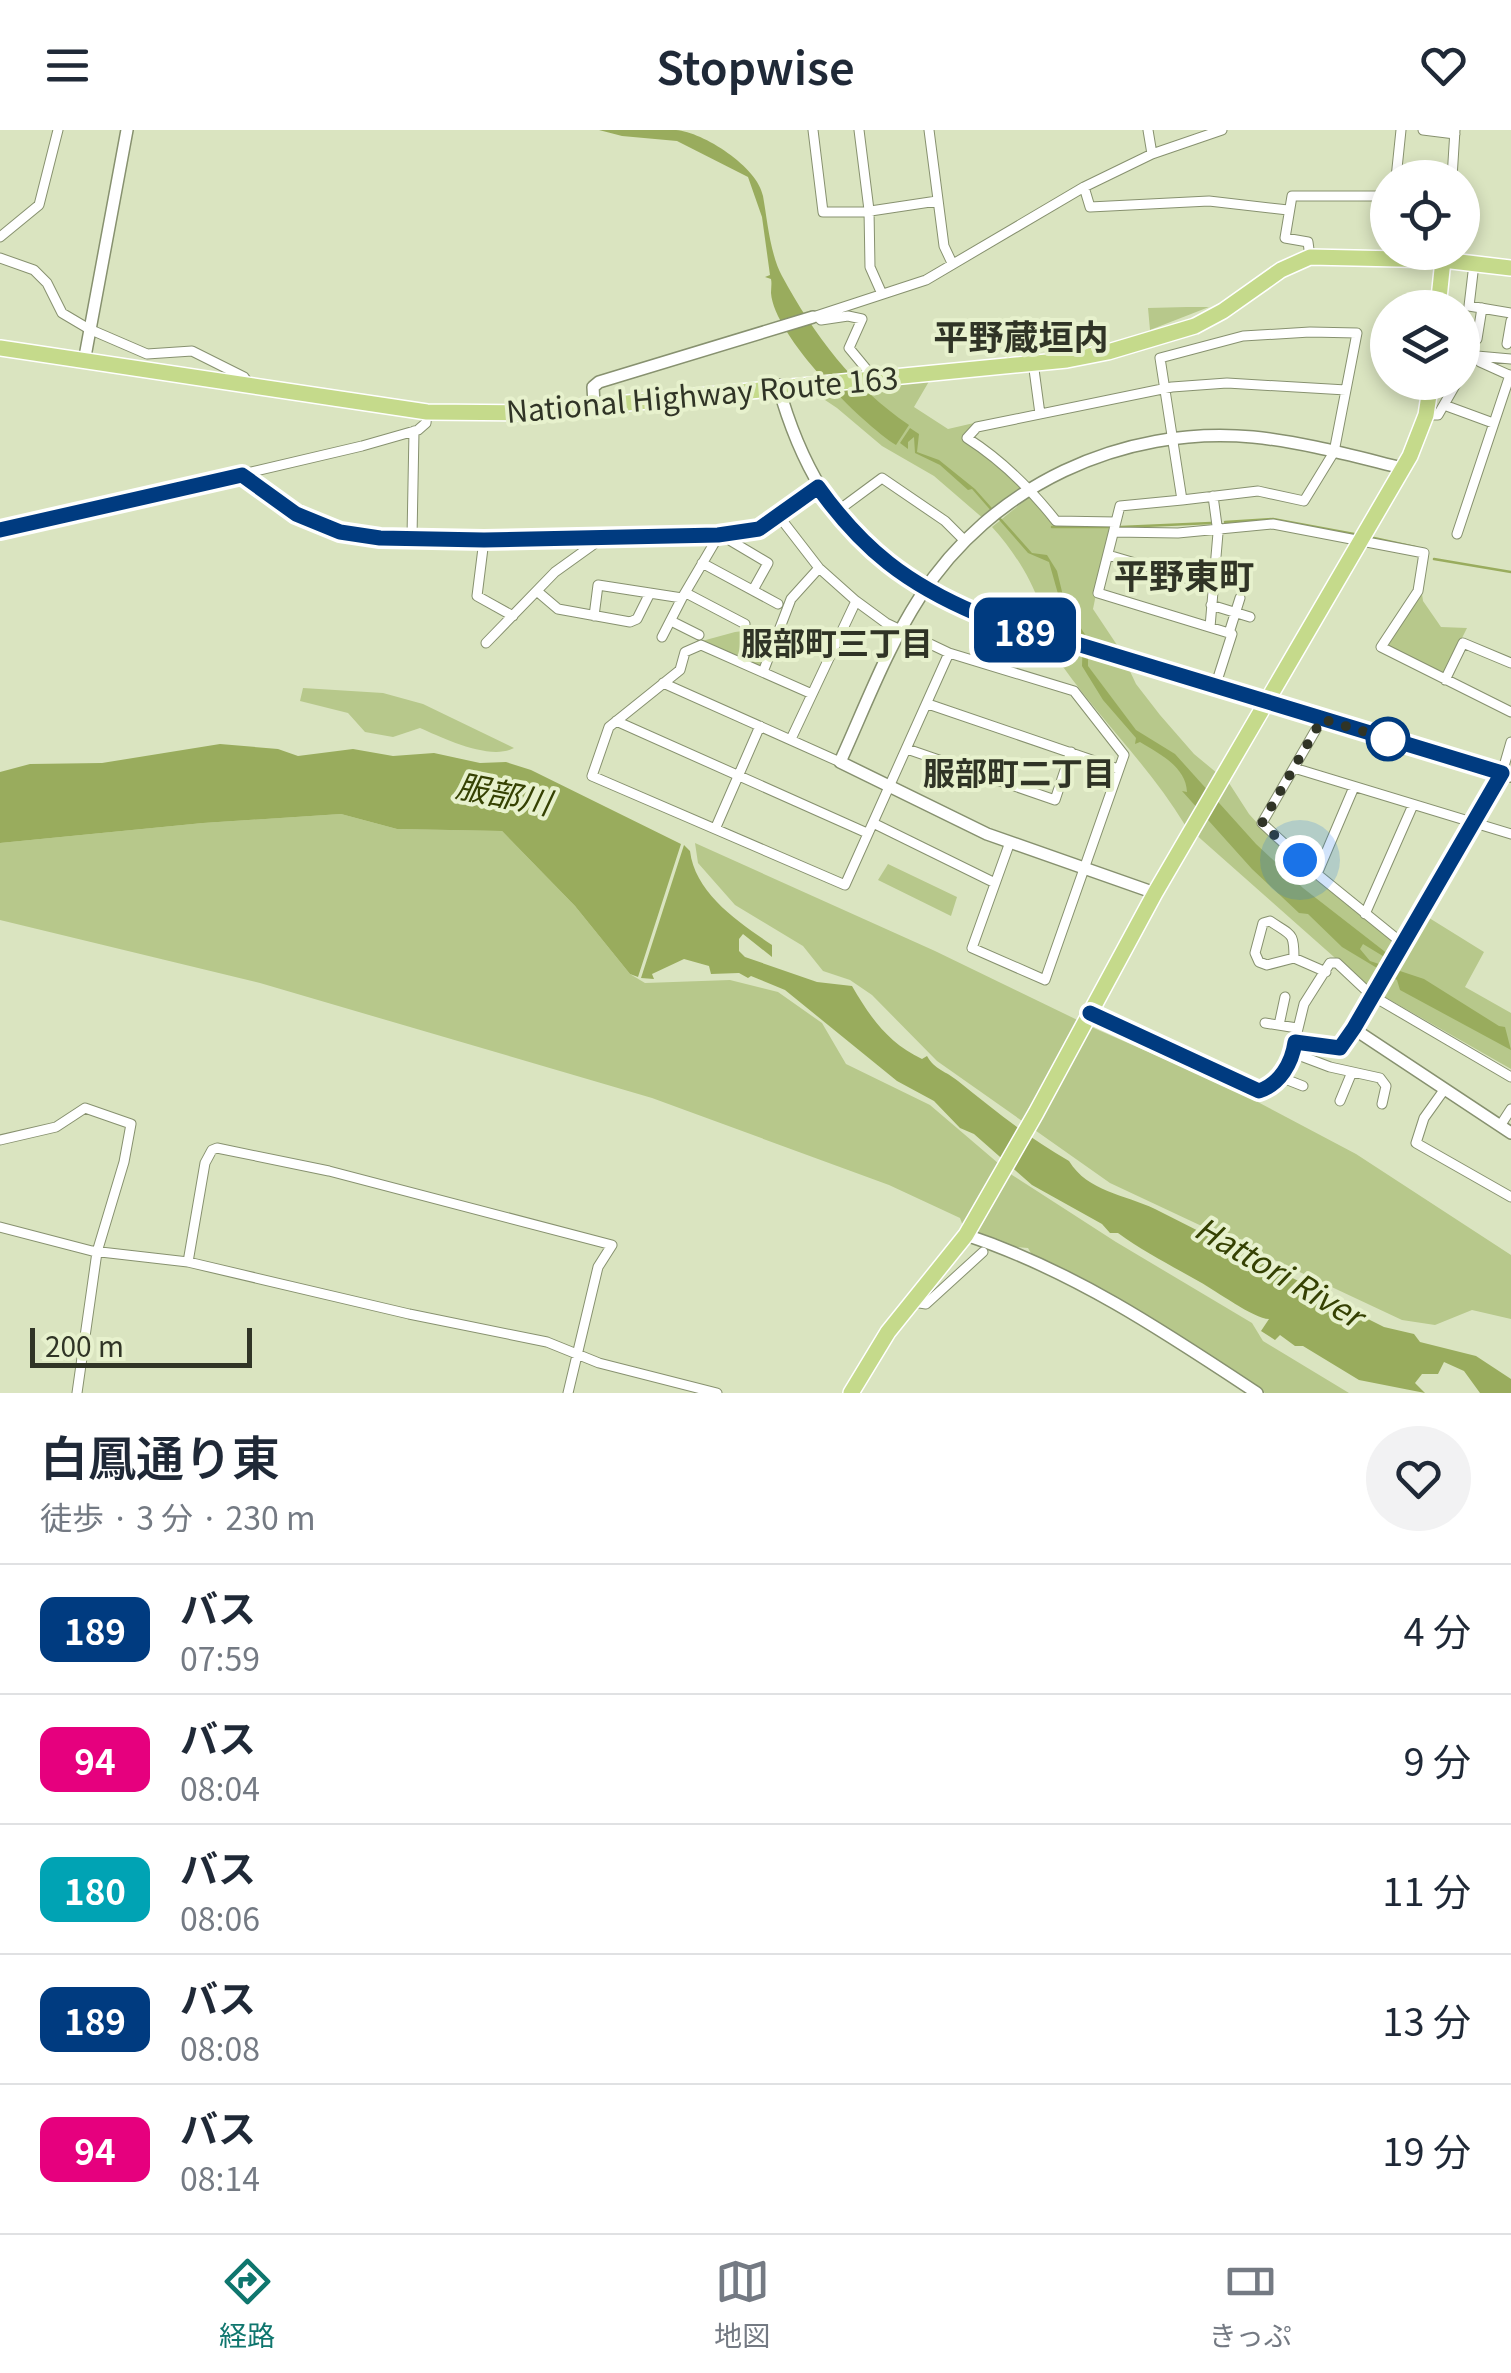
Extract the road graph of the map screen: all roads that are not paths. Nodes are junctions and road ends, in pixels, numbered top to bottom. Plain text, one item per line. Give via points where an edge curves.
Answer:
1 (58, 130) edge
2 (127, 130) edge
3 (813, 130) edge
4 (859, 130) edge
5 (929, 130) edge
6 (1148, 130) edge
7 (1222, 130) edge
8 (1401, 130) edge
9 (1423, 130) edge
10 (1455, 132) edge
11 (1152, 154) junction
12 (1398, 160) edge
13 (1453, 160) edge
14 (1084, 187) junction
15 (1370, 196) edge
16 (937, 200) junction
17 (869, 210) junction
18 (1288, 210) junction
19 (0, 237) edge
20 (1310, 257) junction
21 (1370, 257) edge
22 (0, 258) edge
23 (952, 263) junction
24 (1480, 265) edge
25 (1511, 268) edge
26 (1473, 270) edge
27 (882, 294) junction
28 (1482, 308) junction
29 (1511, 313) edge
30 (815, 316) junction
31 (1480, 320) edge
32 (1511, 321) edge
33 (89, 329) junction
34 (1507, 344) dead end
35 (0, 348) edge
36 (1480, 354) edge
37 (1511, 359) edge
38 (84, 362) junction
39 (1033, 362) junction
40 (1480, 362) edge
41 (1510, 375) edge
42 (872, 377) junction
43 (778, 386) junction
44 (250, 387) junction
45 (1164, 389) junction
46 (1346, 390) junction
47 (1428, 400) edge
48 (1447, 400) edge
49 (594, 404) junction
50 (1444, 405) junction
51 (427, 412) junction
52 (1040, 414) junction
53 (1426, 415) junction
54 (1493, 423) junction
55 (414, 432) junction
56 (1172, 438) junction
57 (1334, 452) junction
58 (1402, 468) junction
59 (242, 475) junction
60 (818, 487) junction
61 (1028, 490) junction
62 (1213, 496) junction
63 (1182, 500) junction
64 (836, 512) junction
65 (778, 514) junction
66 (1115, 527) junction
67 (1218, 528) junction
68 (0, 530) edge
69 (1457, 534) dead end
70 (722, 535) junction
71 (596, 536) junction
72 (412, 537) junction
73 (484, 540) junction
74 (965, 540) junction
75 (1362, 542) junction
76 (1108, 555) junction
77 (702, 562) junction
78 (820, 568) junction
79 (1213, 586) junction
80 (753, 590) junction
81 (924, 590) junction
82 (538, 592) junction
83 (650, 593) junction
84 (684, 596) junction
85 (1240, 598) dead end
86 (856, 601) junction
87 (778, 604) dead end
88 (1212, 605) junction
89 (1236, 612) junction
90 (513, 616) junction
91 (594, 616) junction
92 (1250, 617) dead end
93 (672, 621) junction
94 (745, 624) dead end
95 (1210, 627) junction
96 (901, 630) junction
97 (1229, 633) junction
98 (699, 635) dead end
99 (662, 637) dead end
100 (486, 643) dead end
101 (949, 653) junction
102 (1511, 663) edge
103 (763, 672) junction
104 (1445, 680) junction
105 (664, 683) junction
106 (1216, 687) junction
107 (812, 694) junction
108 (1267, 703) junction
109 (928, 704) junction
110 (1511, 712) edge
111 (1322, 719) junction
112 (616, 720) junction
113 (760, 726) junction
114 (791, 739) junction
115 (1511, 742) edge
116 (906, 748) junction
117 (1071, 752) junction
118 (840, 762) junction
119 (1294, 768) junction
120 (1118, 769) junction
121 (738, 775) junction
122 (1506, 775) edge
123 (889, 785) junction
124 (1354, 787) junction
125 (1413, 804) junction
126 (1474, 823) junction
127 (716, 827) junction
128 (870, 828) junction
129 (1511, 834) edge
130 (1010, 842) junction
131 (1084, 868) junction
132 (1316, 874) junction
133 (995, 883) junction
134 (1155, 893) junction
135 (1365, 914) junction
136 (1399, 948) junction
137 (1294, 958) junction
138 (1326, 972) junction
139 (1370, 995) junction
140 (1284, 998) dead end
141 (1089, 1015) junction
142 (1265, 1023) dead end
143 (1279, 1025) junction
144 (1297, 1028) junction
145 (1354, 1028) junction
146 (1295, 1042) junction
147 (1293, 1054) junction
148 (1352, 1072) junction
149 (1280, 1076) junction
150 (1511, 1077) edge
151 (1303, 1086) dead end
152 (1444, 1090) junction
153 (1340, 1101) dead end
154 (1382, 1104) dead end
155 (1511, 1108) edge
156 (1506, 1129) edge
157 (0, 1140) edge
158 (1511, 1198) edge
159 (0, 1226) edge
160 (966, 1236) junction
161 (97, 1252) junction
162 (983, 1252) dead end
163 (188, 1262) junction
164 (913, 1302) junction
165 (578, 1353) junction
166 (77, 1393) edge
167 (568, 1393) edge
168 (717, 1393) edge
169 (851, 1393) edge
170 (1257, 1393) edge

1 - 19 street via 39,205
2 - 33 street
3 - 17 street via 823,212
4 - 17 street
5 - 16 street
6 - 11 street
7 - 11 street
8 - 12 street
9 - 10 street
10 - 13 street
11 - 14 street
14 - 18 street via 1090,207 1209,201
14 - 23 street
15 - 18 street via 1292,196
16 - 17 street
16 - 23 street
17 - 27 street via 870,267
18 - 20 street via 1285,238 1308,242
20 - 21 highway, National Highway Route 163
20 - 39 highway, National Highway Route 163 via 1195,326 1108,352
22 - 33 street via 34,270 62,313
23 - 27 street via 926,280
24 - 25 highway, National Highway Route 163
26 - 28 street via 1469,306
27 - 30 street
28 - 29 street
28 - 31 street
30 - 42 street via 862,320 849,348
30 - 49 street via 598,382
32 - 34 street
33 - 38 street
33 - 44 street via 147,354 192,351 244,376
35 - 38 highway, National Highway Route 163
36 - 37 street
38 - 44 highway, National Highway Route 163
39 - 42 highway, National Highway Route 163
39 - 52 street
40 - 41 street
41 - 54 street
42 - 43 highway, National Highway Route 163
43 - 49 highway, National Highway Route 163
43 - 60 street
44 - 51 highway, National Highway Route 163
45 - 46 street via 1227,383
45 - 46 street via 1160,358 1243,336 1358,333
45 - 52 street
45 - 56 street
46 - 57 street
47 - 53 highway
48 - 50 street
49 - 51 highway, National Highway Route 163
50 - 53 street via 1438,415
50 - 54 street
51 - 55 street via 423,428
52 - 61 street via 977,427 968,438 998,457
53 - 58 highway
54 - 69 street
55 - 59 street
55 - 72 street
56 - 57 street via 1252,437
56 - 61 street via 1076,464
56 - 63 street
57 - 58 street
57 - 62 street via 1304,501 1258,491
58 - 75 highway
59 - 68 street
59 - 72 street via 296,514 340,532
60 - 64 street
60 - 65 street
61 - 66 street via 1056,521
61 - 74 street
62 - 63 street
62 - 67 street
63 - 66 street via 1120,506
64 - 74 street via 882,478
64 - 81 street via 878,556
65 - 70 street via 759,529
65 - 78 street
66 - 67 street via 1178,533
66 - 76 street
67 - 75 street via 1273,524
67 - 79 street
70 - 71 street
70 - 77 street
70 - 80 street via 768,563
71 - 73 street
71 - 82 street
72 - 73 street
73 - 90 street via 476,596
74 - 81 street
75 - 104 street via 1424,554 1418,591 1382,647
75 - 108 highway
76 - 79 street
76 - 95 street via 1098,593
77 - 80 street
77 - 84 street
78 - 86 street
78 - 103 street via 792,599
79 - 88 street
80 - 87 street
81 - 96 street
81 - 106 street via 978,614
82 - 90 street
82 - 91 street via 558,609
83 - 84 street
83 - 91 street via 630,622
83 - 91 street via 598,585
84 - 93 street
84 - 94 street
85 - 89 street
86 - 96 street
86 - 107 street
88 - 89 street
88 - 95 street
89 - 92 street
89 - 97 street
90 - 100 street
93 - 98 street
93 - 99 street
95 - 97 street
96 - 101 street
96 - 118 street
97 - 106 street
101 - 109 street
101 - 120 street via 1074,691 1124,755
102 - 104 street via 1463,643
103 - 105 street via 701,645 684,652 680,670
103 - 107 street
104 - 110 street
105 - 112 street
105 - 113 street
106 - 108 street
107 - 114 street
108 - 111 street
108 - 134 highway
109 - 116 street
109 - 117 street
111 - 119 street
111 - 122 street
112 - 121 street
112 - 127 street via 592,776
113 - 114 street
113 - 121 street
114 - 118 street
115 - 122 street
116 - 117 street via 1055,800
116 - 123 street
117 - 120 street
118 - 123 street
119 - 124 street
119 - 132 street via 1262,823
120 - 131 street
121 - 127 street
121 - 128 street
122 - 126 street
123 - 128 street
123 - 130 street
124 - 125 street
124 - 132 street
125 - 126 street
125 - 135 street
126 - 129 street
126 - 136 street
127 - 128 street via 845,884
128 - 133 street
130 - 131 street
130 - 133 street
131 - 133 street via 1044,980 972,948
131 - 134 street
132 - 135 street
134 - 141 highway
135 - 136 street
136 - 139 street
137 - 137 street via 1259,962 1254,953 1263,924 1270,921 1293,936
137 - 138 street
138 - 139 street via 1337,963
138 - 144 street
139 - 145 street
139 - 150 street
140 - 143 street
141 - 149 street via 1259,1091
141 - 160 highway
142 - 143 street
143 - 144 street
144 - 146 street
145 - 146 street via 1340,1048
145 - 152 street
146 - 147 street
147 - 148 street
147 - 149 street
148 - 153 street
148 - 154 street via 1380,1078 1386,1086
149 - 151 street
152 - 156 street
152 - 158 street via 1416,1143
155 - 156 street
157 - 161 street via 56,1127 82,1108 131,1124
159 - 161 street
160 - 164 highway
160 - 170 street via 1072,1279
161 - 163 street
161 - 166 street
162 - 164 street via 926,1304
163 - 165 street
163 - 165 street via 212,1150 329,1170 612,1245 598,1266
164 - 169 highway
165 - 167 street
165 - 168 street

